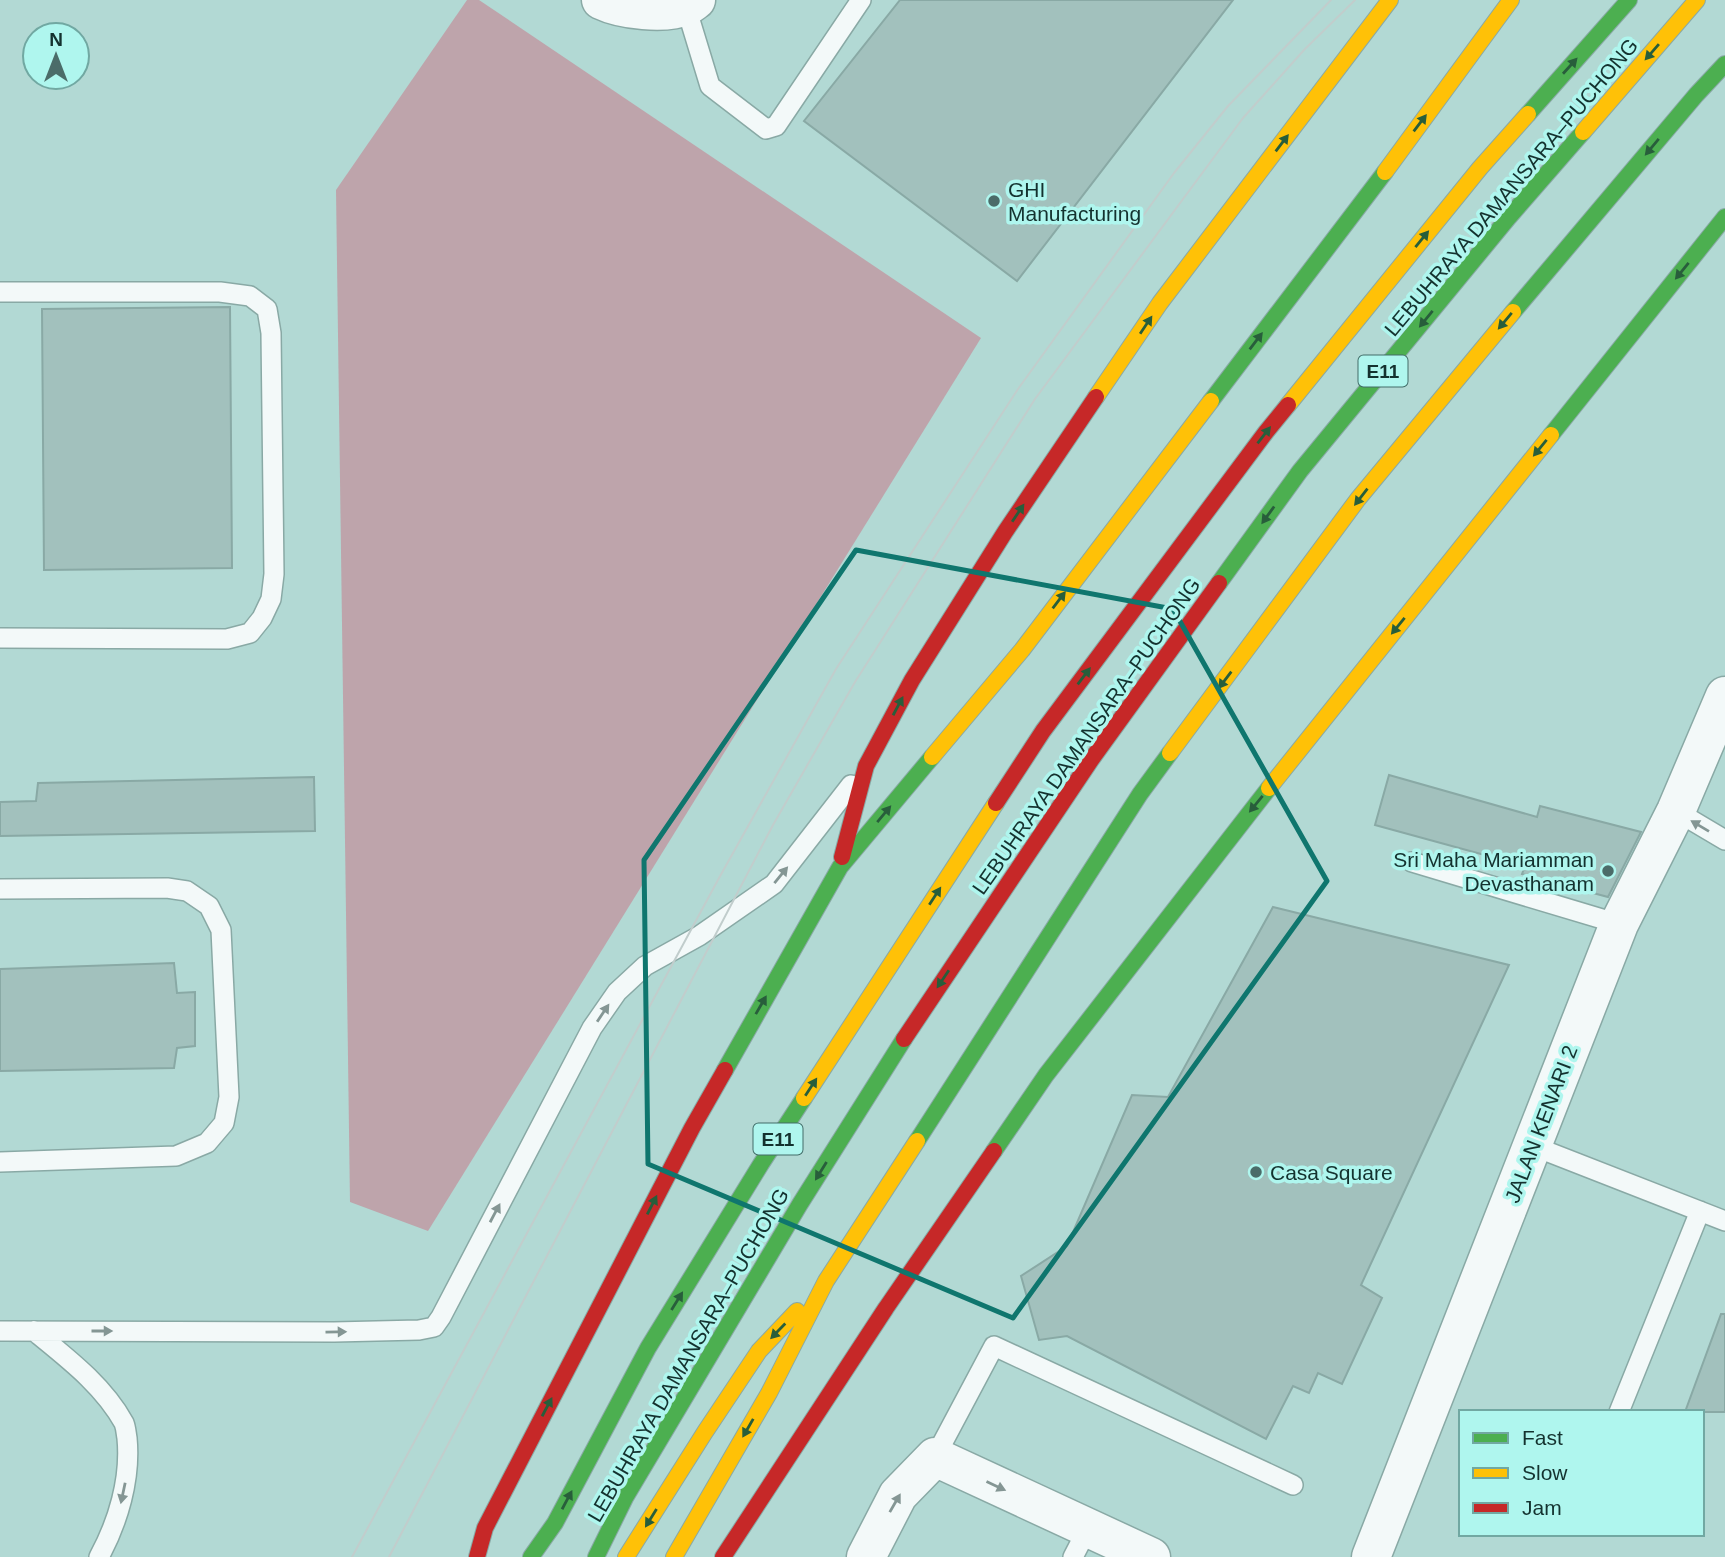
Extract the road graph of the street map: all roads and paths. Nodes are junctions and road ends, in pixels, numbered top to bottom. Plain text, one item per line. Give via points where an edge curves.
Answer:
1 (601, 0) edge
2 (861, 0) edge
3 (1390, 0) edge
4 (1511, 0) edge
5 (1629, 0) edge
6 (1697, 0) edge
7 (691, 3) edge
8 (1725, 64) edge
9 (1725, 217) edge
10 (0, 292) edge
11 (0, 638) edge
12 (1725, 696) edge
13 (866, 766) junction
14 (1676, 811) junction
15 (1725, 840) edge
16 (1412, 862) dead end
17 (840, 867) junction
18 (0, 889) edge
19 (1619, 924) junction
20 (1533, 1146) junction
21 (0, 1162) edge
22 (1700, 1211) junction
23 (1725, 1221) edge
24 (825, 1281) junction
25 (0, 1331) edge
26 (34, 1331) junction
27 (1620, 1410) edge
28 (934, 1457) junction
29 (1293, 1485) dead end
30 (1081, 1543) edge
31 (99, 1557) edge
32 (477, 1557) edge
33 (531, 1557) edge
34 (596, 1557) edge
35 (626, 1557) edge
36 (674, 1557) edge
37 (723, 1557) edge
38 (866, 1557) edge
39 (1151, 1557) edge
40 (1371, 1557) edge

1 - 7 street via 655,11
2 - 7 lane via 776,126 766,130 710,86
13 -> 3 highway via 912,680 1005,532 1160,303
17 -> 4 highway via 1021,650
33 -> 5 highway, LEBUHRAYA DAMANSARA–PUCHONG / E11 via 555,1523 648,1348 754,1175 1043,731 1266,432 1480,168
6 -> 34 highway, LEBUHRAYA DAMANSARA–PUCHONG / E11 via 1509,217 1300,471 1090,760 800,1204 625,1498
8 -> 24 highway via 1358,499 1140,794
9 -> 37 highway via 1241,822 1046,1075
10 - 11 lane via 220,292 250,296 267,309 274,574 271,599 262,618 250,633 227,639
12 - 14 street, JALAN KENARI 2
13 - 17 highway
26 -> 13 lane via 334,1332 434,1326 592,1028 617,992 645,966 775,884
15 -> 14 lane
14 - 19 street, JALAN KENARI 2
16 - 19 lane
32 -> 17 highway via 491,1516 692,1128
18 - 21 lane via 167,888 187,891 209,906 221,930 229,1097 224,1123 207,1143 176,1156
19 - 20 street, JALAN KENARI 2
20 - 22 lane
20 - 40 street, JALAN KENARI 2
22 - 23 lane
22 - 27 lane
24 -> 35 highway via 759,1350
24 -> 36 highway via 769,1393
25 - 26 lane
26 -> 31 lane via 78,1366 125,1425 129,1456 122,1498
28 - 29 lane via 994,1346
28 -> 30 street
38 -> 28 street via 898,1495
30 - 39 street

